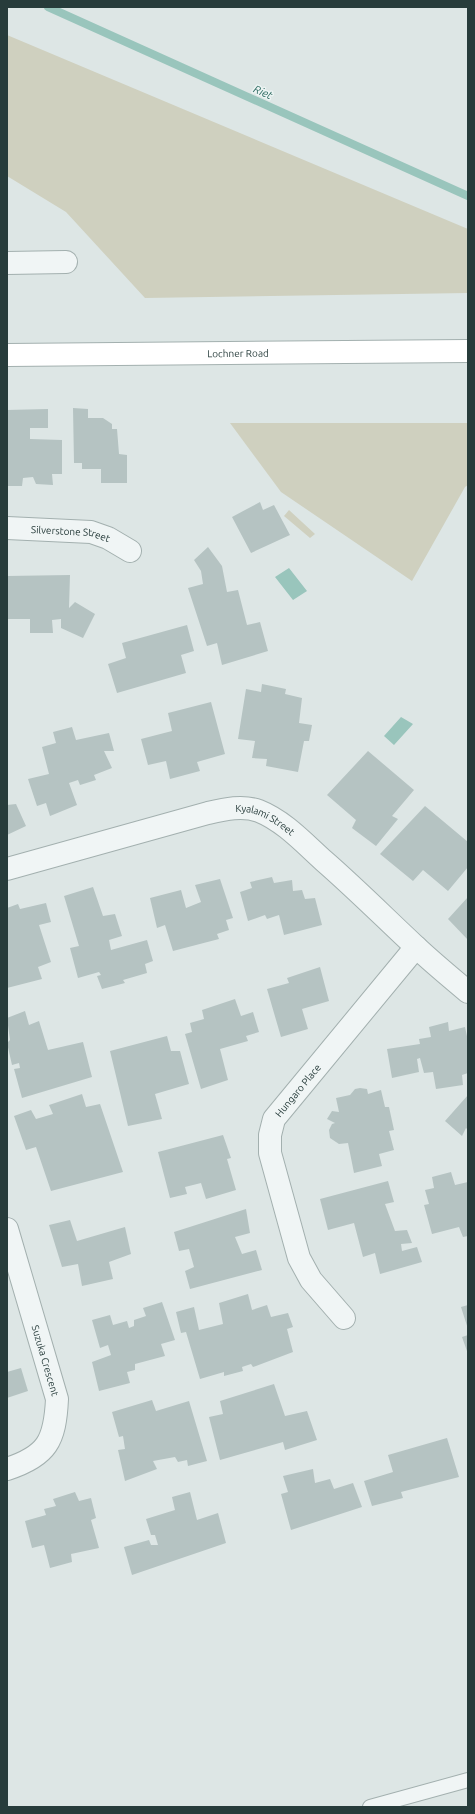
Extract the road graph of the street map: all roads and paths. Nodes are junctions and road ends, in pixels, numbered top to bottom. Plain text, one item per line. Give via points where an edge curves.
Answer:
1 (66, 262) dead end
2 (7, 263) edge
3 (468, 351) edge
4 (7, 355) edge
5 (7, 528) edge
6 (130, 551) dead end
7 (7, 870) edge
8 (416, 947) junction
9 (468, 992) edge
10 (7, 1230) edge
11 (344, 1318) dead end
12 (7, 1469) edge
13 (468, 1780) edge
14 (370, 1807) edge

1 - 2 street
3 - 4 street, Lochner Road
5 - 6 street, Silverstone Street via 92,532
7 - 8 street, Kyalami Street via 208,813 243,808 258,811 276,820 351,884
8 - 9 street, Kyalami Street
8 - 11 street, Hungaro Place via 274,1119 271,1126 269,1144 273,1169 299,1258 311,1280
10 - 12 street, Suzuka Crescent via 57,1399 56,1419 49,1444 35,1457
13 - 14 lane

